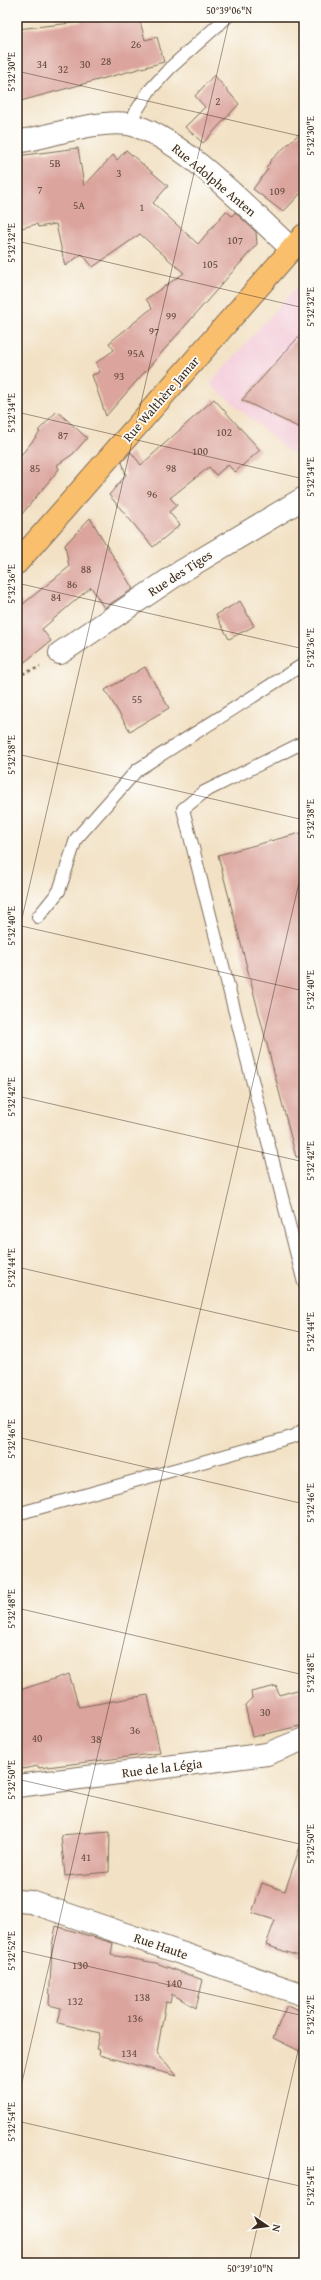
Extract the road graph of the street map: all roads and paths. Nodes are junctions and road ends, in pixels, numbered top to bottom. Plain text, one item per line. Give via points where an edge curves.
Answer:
1 (227, 17) edge
2 (128, 124) junction
3 (17, 142) edge
4 (298, 242) edge
5 (304, 498) edge
6 (17, 563) edge
7 (60, 653) dead end
8 (304, 664) edge
9 (304, 742) edge
10 (38, 917) dead end
11 (304, 1283) edge
12 (301, 1433) edge
13 (17, 1514) edge
14 (304, 1739) edge
15 (17, 1786) edge
16 (17, 1900) edge
17 (304, 1995) edge

1 - 2 lane via 170,68 149,91
2 - 3 street, Rue Adolphe Anten via 103,124
2 - 4 street, Rue Adolphe Anten via 154,135 189,157 256,214 265,225
4 - 6 main road, Rue Walthère Jamar
5 - 7 street, Rue des Tiges via 182,571
8 - 10 lane via 137,770 76,839 58,891
9 - 11 lane via 204,792 183,809
12 - 13 lane
14 - 15 street, Rue de la Légia via 267,1754
16 - 17 street, Rue Haute via 31,1902

